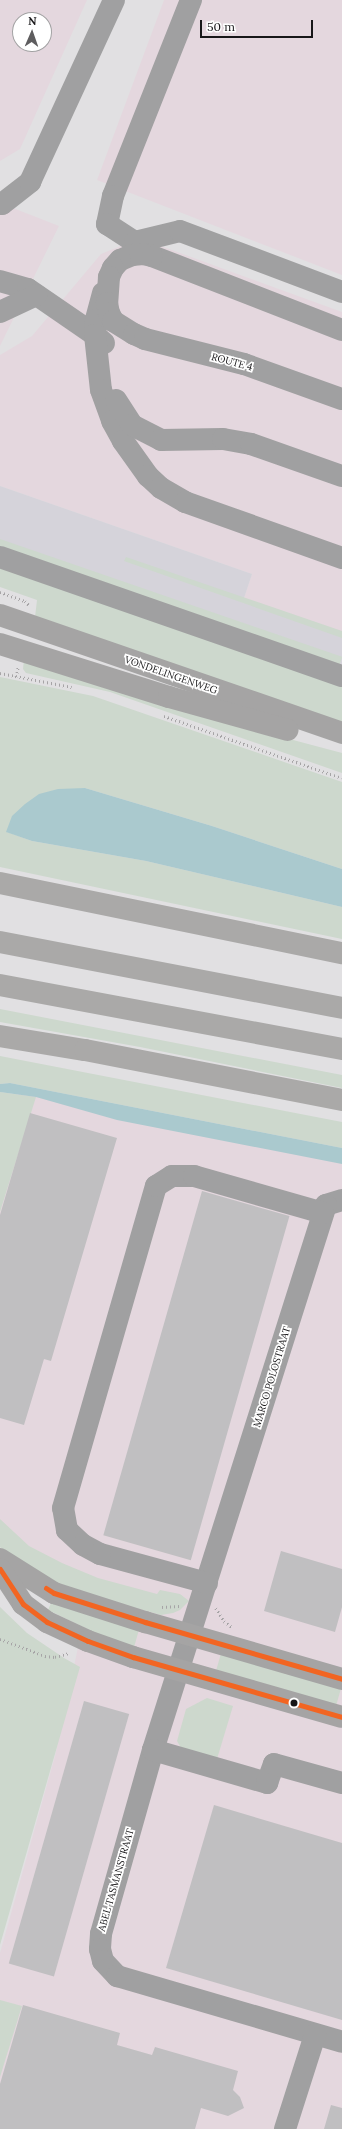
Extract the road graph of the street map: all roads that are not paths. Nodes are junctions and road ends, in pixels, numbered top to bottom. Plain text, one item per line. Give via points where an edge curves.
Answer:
1 (114, 0) edge
2 (191, 0) edge
3 (1, 204) edge
4 (109, 277) junction
5 (0, 281) edge
6 (342, 292) edge
7 (36, 295) junction
8 (0, 312) edge
9 (342, 330) edge
10 (104, 331) junction
11 (342, 399) edge
12 (342, 476) edge
13 (0, 557) edge
14 (342, 558) edge
15 (0, 615) edge
16 (6, 650) edge
17 (342, 676) edge
18 (342, 733) edge
19 (342, 746) edge
20 (0, 883) edge
21 (0, 942) edge
22 (342, 953) edge
23 (0, 985) edge
24 (342, 1008) edge
25 (0, 1036) edge
26 (342, 1049) edge
27 (342, 1100) edge
28 (342, 1200) edge
29 (323, 1213) junction
30 (0, 1559) edge
31 (0, 1569) edge
32 (207, 1583) junction
33 (190, 1634) junction
34 (178, 1669) junction
35 (342, 1679) edge
36 (342, 1717) edge
37 (153, 1750) junction
38 (342, 1783) edge
39 (315, 2035) junction
40 (342, 2042) edge
41 (285, 2129) edge

1 - 3 street via 30,182
2 - 6 street via 113,196 107,224 135,242 180,231
4 - 9 street via 120,260 132,254 152,256
4 - 10 street via 100,303
4 - 10 street via 106,303 113,321
5 - 7 street, ROUTE 4 via 28,289
7 - 8 street
7 - 10 street, ROUTE 4 via 74,322
10 - 11 street, ROUTE 4 via 244,364
10 - 12 street via 107,371 116,400 132,425 143,433 161,440 223,439 251,444
10 - 14 street via 98,370 105,406 123,441 148,476 161,488 185,502
13 - 17 street
15 - 18 main road, VONDELINGENWEG
16 - 19 main road, VONDELINGENWEG
20 - 22 highway
21 - 24 highway
23 - 26 highway
25 - 27 highway
28 - 29 street via 326,1205
29 - 32 street, MARCO POLOSTRAAT
29 - 32 street via 194,1176 172,1176 156,1186 64,1508 67,1530 83,1546 100,1554
30 - 33 main road via 54,1593
31 - 34 main road via 23,1604 47,1622 88,1641
32 - 33 street, MARCO POLOSTRAAT
33 - 34 street, MARCO POLOSTRAAT
33 - 35 main road
34 - 36 main road
34 - 37 street, ABEL TASMANSTRAAT
37 - 38 street via 267,1783 274,1764
37 - 39 street, ABEL TASMANSTRAAT via 101,1934 100,1949 103,1961 117,1976
39 - 40 street, ABEL TASMANSTRAAT
39 - 41 street

